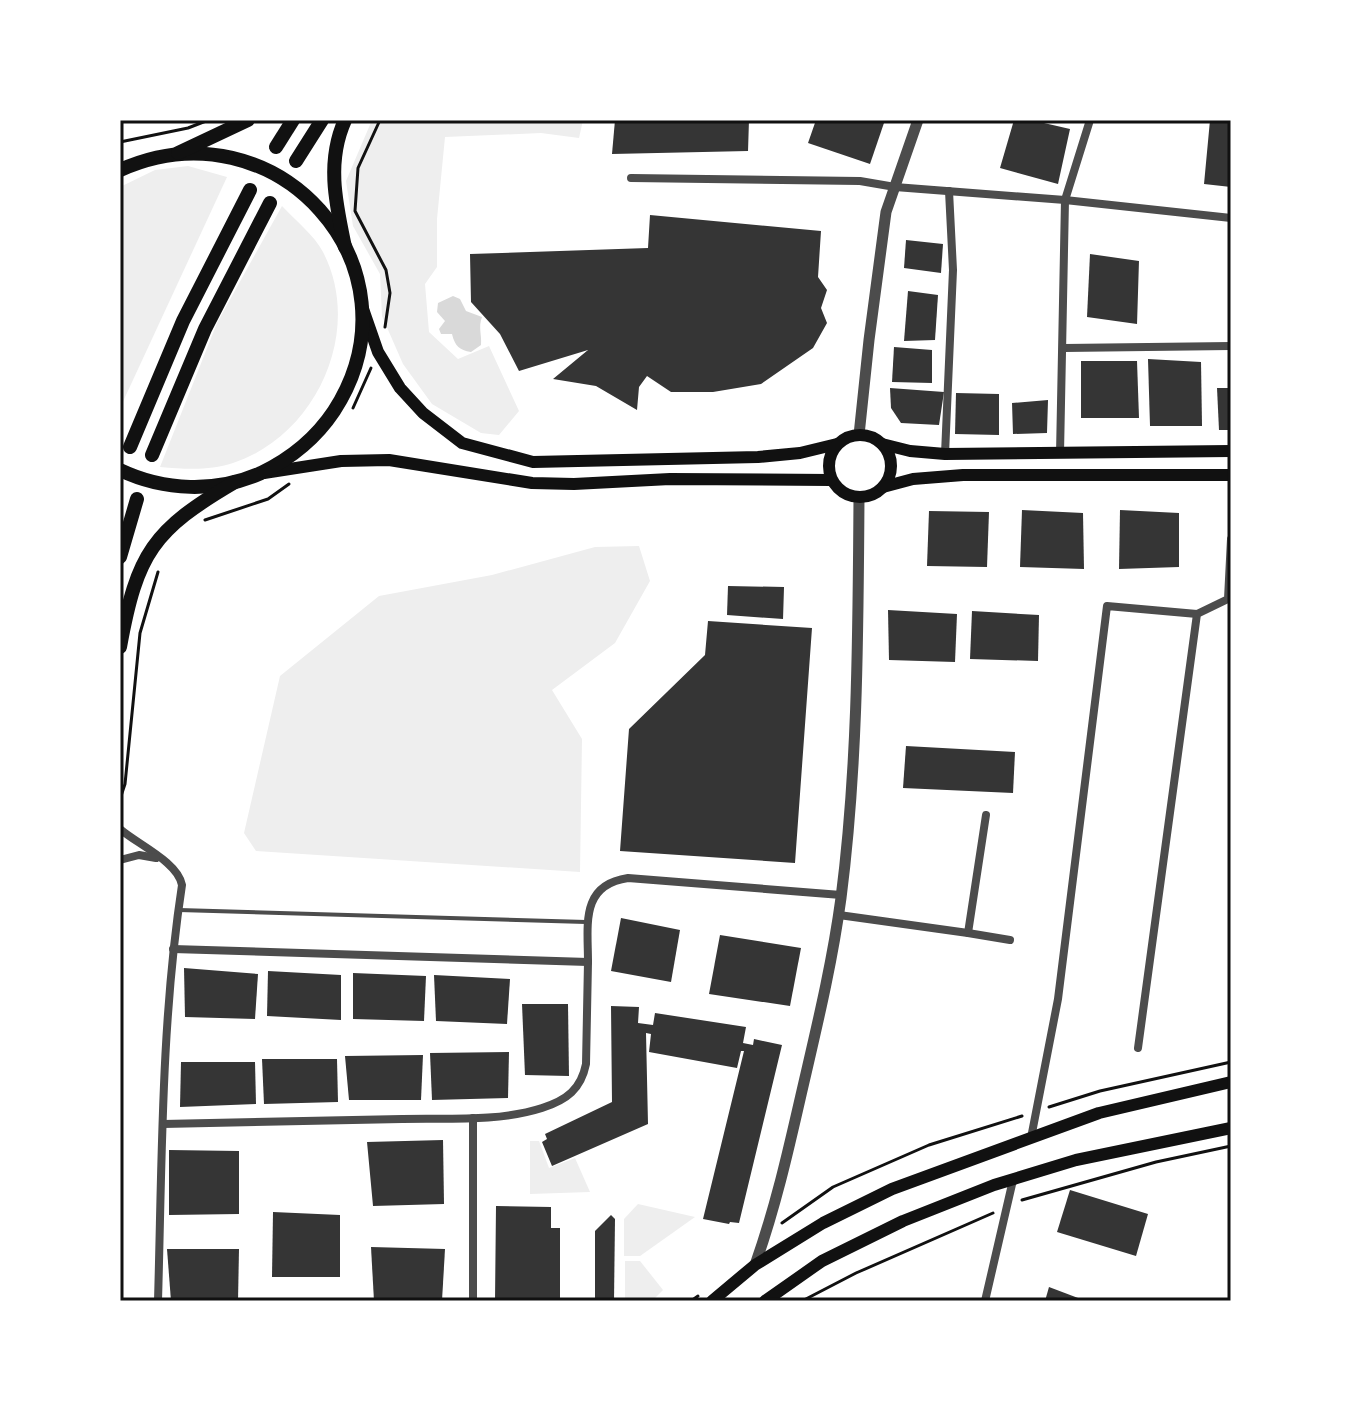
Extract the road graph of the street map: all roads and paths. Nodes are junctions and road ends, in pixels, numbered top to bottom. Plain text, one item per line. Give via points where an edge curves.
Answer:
1 (210, 120) edge
2 (248, 120) edge
3 (293, 120) edge
4 (322, 120) edge
5 (345, 120) edge
6 (918, 120) edge
7 (1090, 120) edge
8 (120, 142) edge
9 (276, 147) dead end
10 (178, 153) junction
11 (296, 161) dead end
12 (124, 167) edge
13 (631, 178) dead end
14 (895, 187) junction
15 (250, 190) dead end
16 (949, 191) junction
17 (1065, 200) junction
18 (270, 203) dead end
19 (1231, 218) edge
20 (345, 247) junction
21 (360, 298) junction
22 (1231, 346) edge
23 (1064, 348) junction
24 (859, 435) junction
25 (837, 444) junction
26 (882, 444) junction
27 (130, 447) dead end
28 (1231, 451) edge
29 (945, 454) junction
30 (1060, 454) junction
31 (152, 455) dead end
32 (120, 470) edge
33 (257, 474) junction
34 (1231, 475) edge
35 (831, 480) junction
36 (235, 482) junction
37 (883, 487) junction
38 (859, 498) junction
39 (137, 499) dead end
40 (1231, 539) edge
41 (120, 557) edge
42 (1197, 614) junction
43 (120, 647) edge
44 (986, 815) dead end
45 (120, 829) edge
46 (120, 860) edge
47 (161, 860) junction
48 (841, 895) junction
49 (178, 910) junction
50 (839, 915) junction
51 (588, 922) junction
52 (968, 933) junction
53 (1010, 940) dead end
54 (173, 949) junction
55 (588, 962) junction
56 (1138, 1048) dead end
57 (1231, 1082) edge
58 (473, 1118) junction
59 (163, 1124) junction
60 (1231, 1128) edge
61 (1031, 1138) junction
62 (1013, 1180) junction
63 (755, 1265) junction
64 (158, 1301) edge
65 (473, 1301) edge
66 (712, 1301) edge
67 (765, 1301) edge
68 (985, 1301) edge

1 - 8 path
2 - 10 main road
3 - 9 main road
4 - 11 main road
5 - 20 main road via 333,178
6 - 14 street
7 - 17 street
10 - 12 main road
10 - 20 main road via 233,157 284,178 325,216
13 - 14 street via 860,181
14 - 16 street
14 - 24 street via 886,212
15 - 27 main road via 173,342
16 - 17 street
16 - 29 street via 953,270
17 - 19 street
17 - 23 street
18 - 31 main road via 212,316
20 - 21 main road
21 - 25 main road via 378,352 400,388 462,443 533,462 758,457
21 - 33 main road via 358,353 338,404 304,446
22 - 23 street
23 - 30 street
24 - 25 main road
24 - 26 main road
25 - 35 main road via 829,461
26 - 29 main road
26 - 37 main road via 891,470
28 - 30 main road
29 - 30 main road
32 - 36 main road via 178,486
33 - 35 main road via 377,460 532,483
33 - 36 main road
34 - 37 main road via 963,475
35 - 38 main road via 843,493
36 - 43 main road via 185,513 154,544 132,593
37 - 38 main road
38 - 48 street via 858,633
39 - 41 main road
40 - 42 street via 1228,599
42 - 56 street
42 - 61 street via 1107,606 1058,999
44 - 52 street
45 - 47 street
46 - 47 street via 139,855
47 - 49 street via 181,878
48 - 50 street
48 - 51 street via 628,878 615,880 594,896
49 - 51 lane
49 - 54 street
50 - 52 street
50 - 63 street via 776,1201
51 - 55 street
52 - 53 street
54 - 55 street
54 - 59 street
55 - 58 street via 586,1064 575,1091 545,1107
57 - 61 main road via 1099,1113
58 - 59 street
58 - 65 street
59 - 64 street
60 - 62 main road via 1076,1160
61 - 63 main road via 892,1189
62 - 67 main road via 903,1221 822,1261
62 - 68 street
63 - 66 main road

